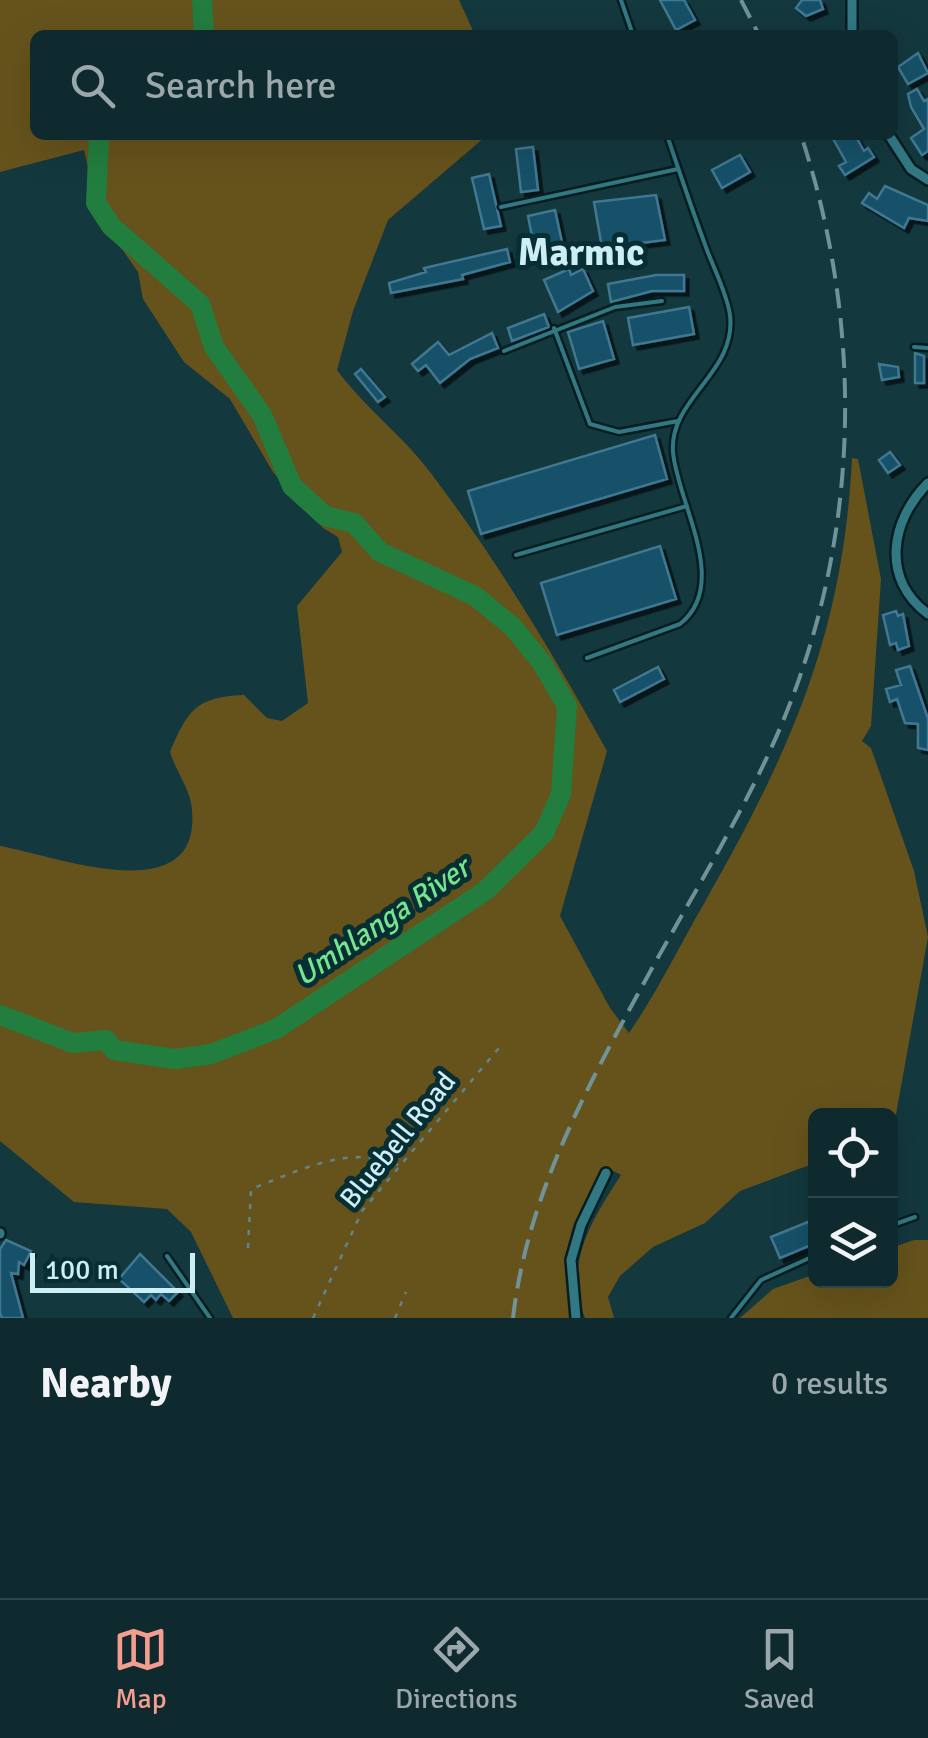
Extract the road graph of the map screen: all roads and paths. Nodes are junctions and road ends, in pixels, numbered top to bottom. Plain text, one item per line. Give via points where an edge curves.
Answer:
1 (621, 0) edge
2 (852, 0) edge
3 (630, 30) edge
4 (852, 30) edge
5 (668, 140) edge
6 (892, 140) edge
7 (678, 169) junction
8 (928, 180) edge
9 (502, 207) dead end
10 (662, 301) dead end
11 (554, 328) junction
12 (914, 348) dead end
13 (928, 348) edge
14 (504, 351) dead end
15 (678, 420) junction
16 (928, 483) edge
17 (687, 506) junction
18 (516, 555) dead end
19 (928, 614) edge
20 (587, 658) dead end
21 (499, 1048) dead end
22 (400, 1166) junction
23 (606, 1173) dead end
24 (915, 1217) dead end
25 (898, 1223) edge
26 (248, 1248) dead end
27 (166, 1256) dead end
28 (808, 1258) edge
29 (406, 1292) dead end
30 (210, 1318) edge
31 (313, 1318) edge
32 (395, 1318) edge
33 (576, 1318) edge
34 (731, 1318) edge

1 - 3 lane
2 - 4 street
5 - 7 lane
6 - 8 street via 911,169
7 - 9 lane
7 - 15 lane via 730,315 722,362
10 - 11 lane via 615,307
11 - 14 lane
11 - 15 lane via 590,424 618,432
12 - 13 lane
15 - 17 lane via 673,455
16 - 19 street via 900,523 894,549 903,586
17 - 18 lane
17 - 20 lane via 700,595 691,616
21 - 22 path, Bluebell Road
22 - 26 path via 383,1158 329,1160 251,1189
22 - 31 path, Bluebell Road via 362,1211
23 - 33 street via 571,1260
24 - 25 lane
27 - 30 lane
28 - 34 lane via 761,1280
29 - 32 path

